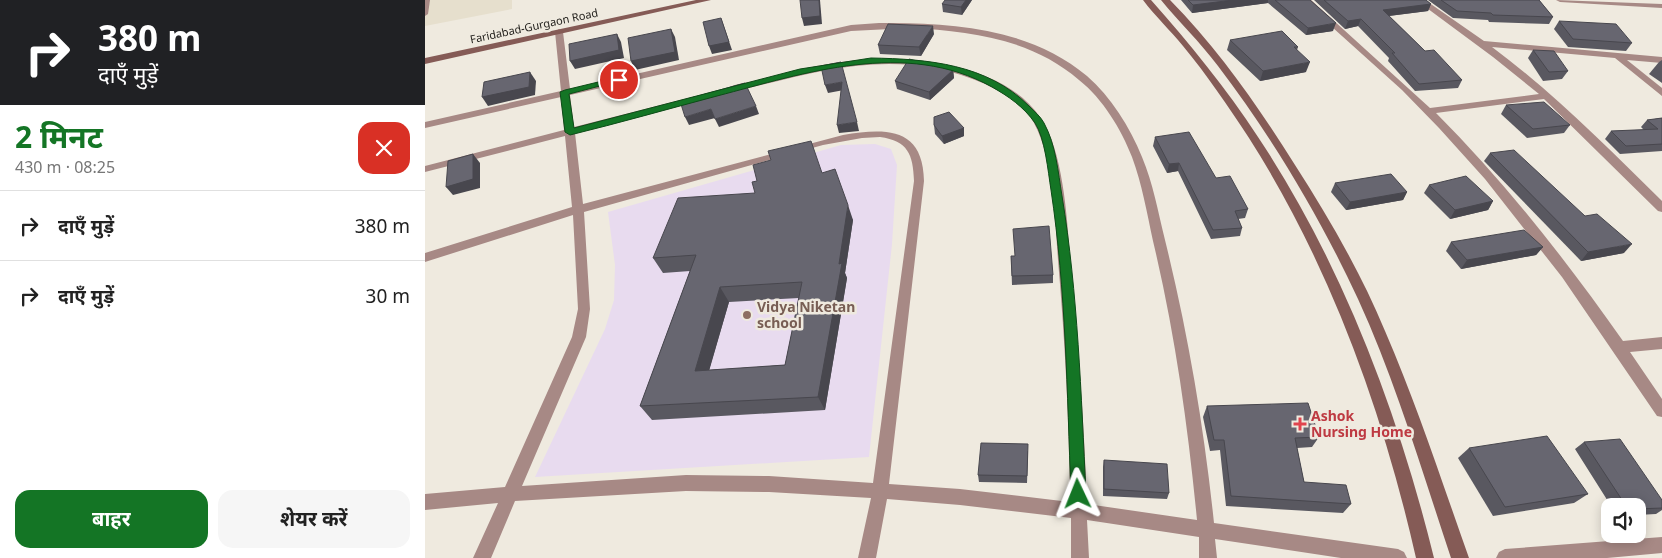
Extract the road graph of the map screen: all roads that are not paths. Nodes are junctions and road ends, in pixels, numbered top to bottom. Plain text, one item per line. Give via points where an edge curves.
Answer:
1 (427, 0) edge
2 (675, 0) edge
3 (707, 0) edge
4 (1147, 0) edge
5 (1165, 0) edge
6 (1306, 0) edge
7 (1420, 0) edge
8 (1560, 0) edge
9 (1662, 6) edge
10 (425, 14) edge
11 (559, 32) junction
12 (1483, 44) junction
13 (425, 53) edge
14 (1618, 57) junction
15 (1662, 60) edge
16 (425, 61) edge
17 (565, 92) junction
18 (723, 92) edge
19 (1662, 93) edge
20 (1546, 96) junction
21 (704, 97) edge
22 (1427, 111) junction
23 (425, 125) edge
24 (570, 132) junction
25 (425, 169) edge
26 (1662, 208) edge
27 (578, 209) junction
28 (425, 258) edge
29 (1662, 343) edge
30 (1620, 347) junction
31 (1662, 411) edge
32 (880, 492) junction
33 (510, 494) junction
34 (425, 502) edge
35 (1079, 512) junction
36 (1207, 532) junction
37 (1662, 544) edge
38 (482, 558) edge
39 (867, 558) edge
40 (1080, 558) edge
41 (1208, 558) edge
42 (1398, 558) edge
43 (1425, 558) edge
44 (1460, 558) edge
45 (1505, 558) edge

1 - 10 lane
2 - 13 street, Faridabad-Gurgaon Road
3 - 11 street, Faridabad-Gurgaon Road
4 - 43 street via 1186,44 1236,111 1269,160 1323,261 1357,339 1401,463
5 - 44 street via 1210,50 1248,101 1289,163 1353,277 1407,406
6 - 22 street via 1373,58
7 - 12 street
8 - 9 street
11 - 16 street, Faridabad-Gurgaon Road
11 - 17 street
12 - 14 street
12 - 20 street
14 - 15 street
14 - 19 street
17 - 23 street
17 - 24 street
17 - 36 street via 827,32 907,24 954,28 1014,41 1043,53 1081,76 1102,99 1127,136 1149,196 1189,378
18 - 35 street via 839,64 871,60 916,61 981,77 1012,94 1040,123 1050,155 1061,222 1072,350
20 - 22 street
20 - 26 street
21 - 24 street
22 - 30 street via 1517,212
24 - 25 street
24 - 27 street
27 - 28 street
27 - 32 street via 859,136 893,136 913,149 919,162 919,181
27 - 33 street via 582,323 565,370
29 - 30 street
30 - 31 street
32 - 33 street via 769,484 686,483
32 - 35 street via 960,497
32 - 39 street
33 - 34 street
33 - 38 street
35 - 36 street
35 - 40 street
36 - 41 street
36 - 42 street
37 - 45 street

